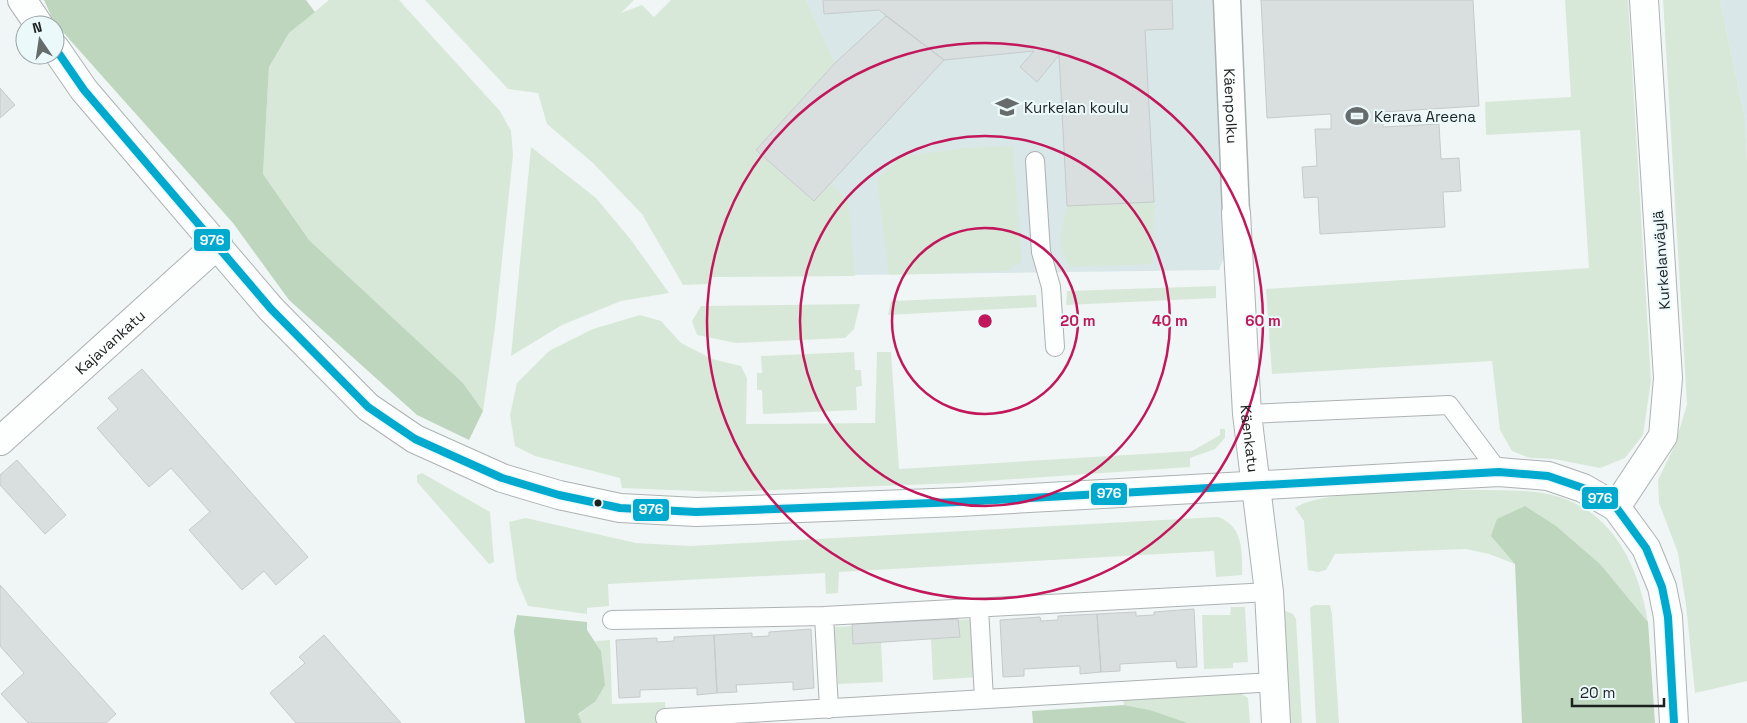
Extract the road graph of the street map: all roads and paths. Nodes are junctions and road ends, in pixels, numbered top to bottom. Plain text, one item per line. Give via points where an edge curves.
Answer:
1 (22, 0) edge
2 (1227, 0) edge
3 (1644, 0) edge
4 (32, 15) edge
5 (65, 62) edge
6 (1035, 161) dead end
7 (1236, 213) joint
8 (218, 244) junction
9 (1055, 347) dead end
10 (1247, 414) junction
11 (0, 441) edge
12 (1499, 472) junction
13 (1255, 484) junction
14 (1616, 506) junction
15 (1269, 592) junction
16 (979, 608) junction
17 (824, 616) junction
18 (612, 620) dead end
19 (1274, 682) junction
20 (984, 699) junction
21 (829, 709) junction
22 (665, 718) dead end
23 (1276, 723) edge
24 (1674, 723) edge

1 - 4 street
2 - 7 street, Käenpolku
3 - 14 street, Kurkelanväylä via 1668,378 1663,436
5 - 8 street via 84,90
6 - 9 lane via 1041,252 1051,287
7 - 10 street, Käenkatu
8 - 11 street, Kajavankatu
8 - 13 street via 271,309 368,407 415,439 502,478 559,494 620,508 696,512 959,502
10 - 12 lane via 1449,405
10 - 13 street, Käenkatu
12 - 13 street
12 - 14 street via 1548,476 1583,488
13 - 15 street, Käenkatu
14 - 24 street via 1646,548 1662,587 1668,617
15 - 16 lane
15 - 19 street, Käenkatu
16 - 17 lane
16 - 20 lane
17 - 18 lane
17 - 21 lane
19 - 20 lane
19 - 23 street, Käenkatu
20 - 21 lane
21 - 22 lane

